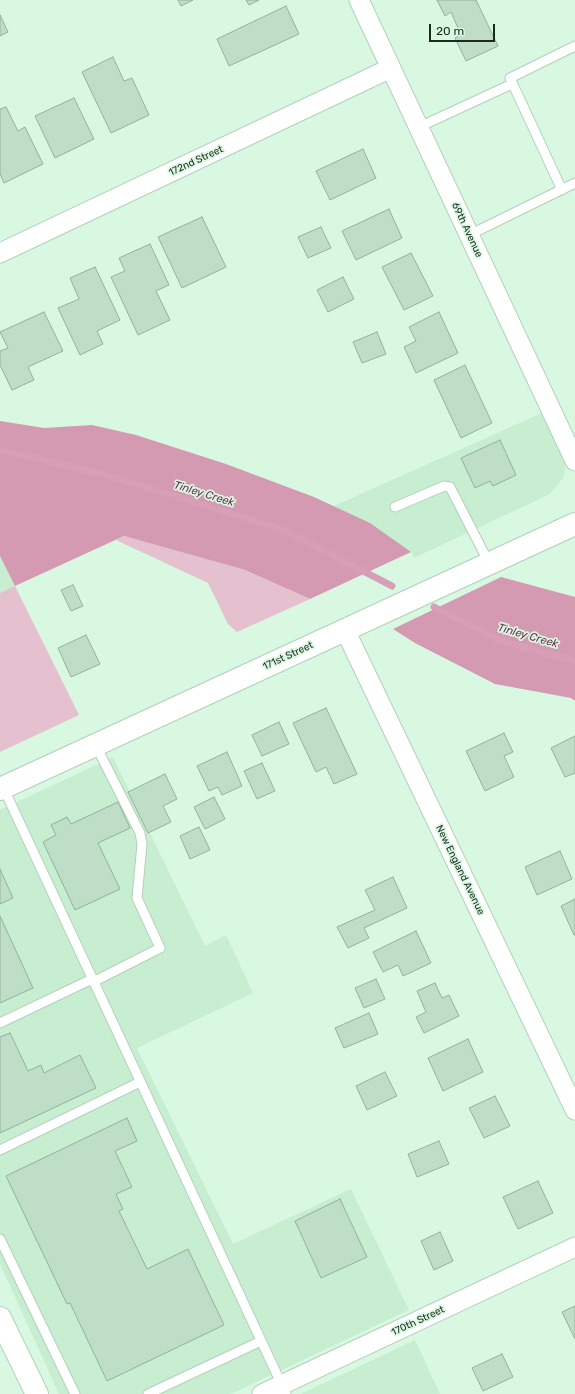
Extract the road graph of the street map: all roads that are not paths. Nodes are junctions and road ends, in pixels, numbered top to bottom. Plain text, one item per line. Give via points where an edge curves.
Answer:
1 (359, 0) edge
2 (575, 46) edge
3 (391, 68) junction
4 (512, 84) junction
5 (419, 127) junction
6 (575, 183) edge
7 (562, 190) junction
8 (469, 234) junction
9 (0, 253) edge
10 (575, 461) edge
11 (395, 507) dead end
12 (575, 524) edge
13 (489, 563) junction
14 (345, 630) junction
15 (95, 744) junction
16 (2, 788) edge
17 (92, 980) junction
18 (0, 1023) edge
19 (140, 1082) junction
20 (575, 1110) edge
21 (0, 1150) edge
22 (0, 1239) edge
23 (575, 1247) edge
24 (0, 1318) edge
25 (261, 1341) junction
26 (284, 1389) edge
27 (37, 1394) edge
28 (74, 1394) edge
29 (148, 1394) edge
30 (262, 1394) edge

1 - 3 street, 69th Avenue
2 - 4 lane via 510,78
3 - 5 street, 69th Avenue
3 - 9 street, 172nd Street
4 - 5 lane
4 - 7 lane
5 - 8 street, 69th Avenue
6 - 7 lane
7 - 8 lane
8 - 10 street, 69th Avenue
11 - 13 lane via 444,486 450,487
12 - 13 street, 171st Street
13 - 14 street, 171st Street
14 - 15 street, 171st Street
14 - 20 street, New England Avenue
15 - 16 street, 171st Street
15 - 17 lane via 140,833 142,844 137,898 160,948
16 - 17 lane
17 - 18 lane
17 - 19 lane
19 - 21 lane
19 - 25 lane
22 - 28 lane
23 - 26 street, 170th Street
24 - 27 street
25 - 26 lane
25 - 29 lane
26 - 30 street, 170th Street

